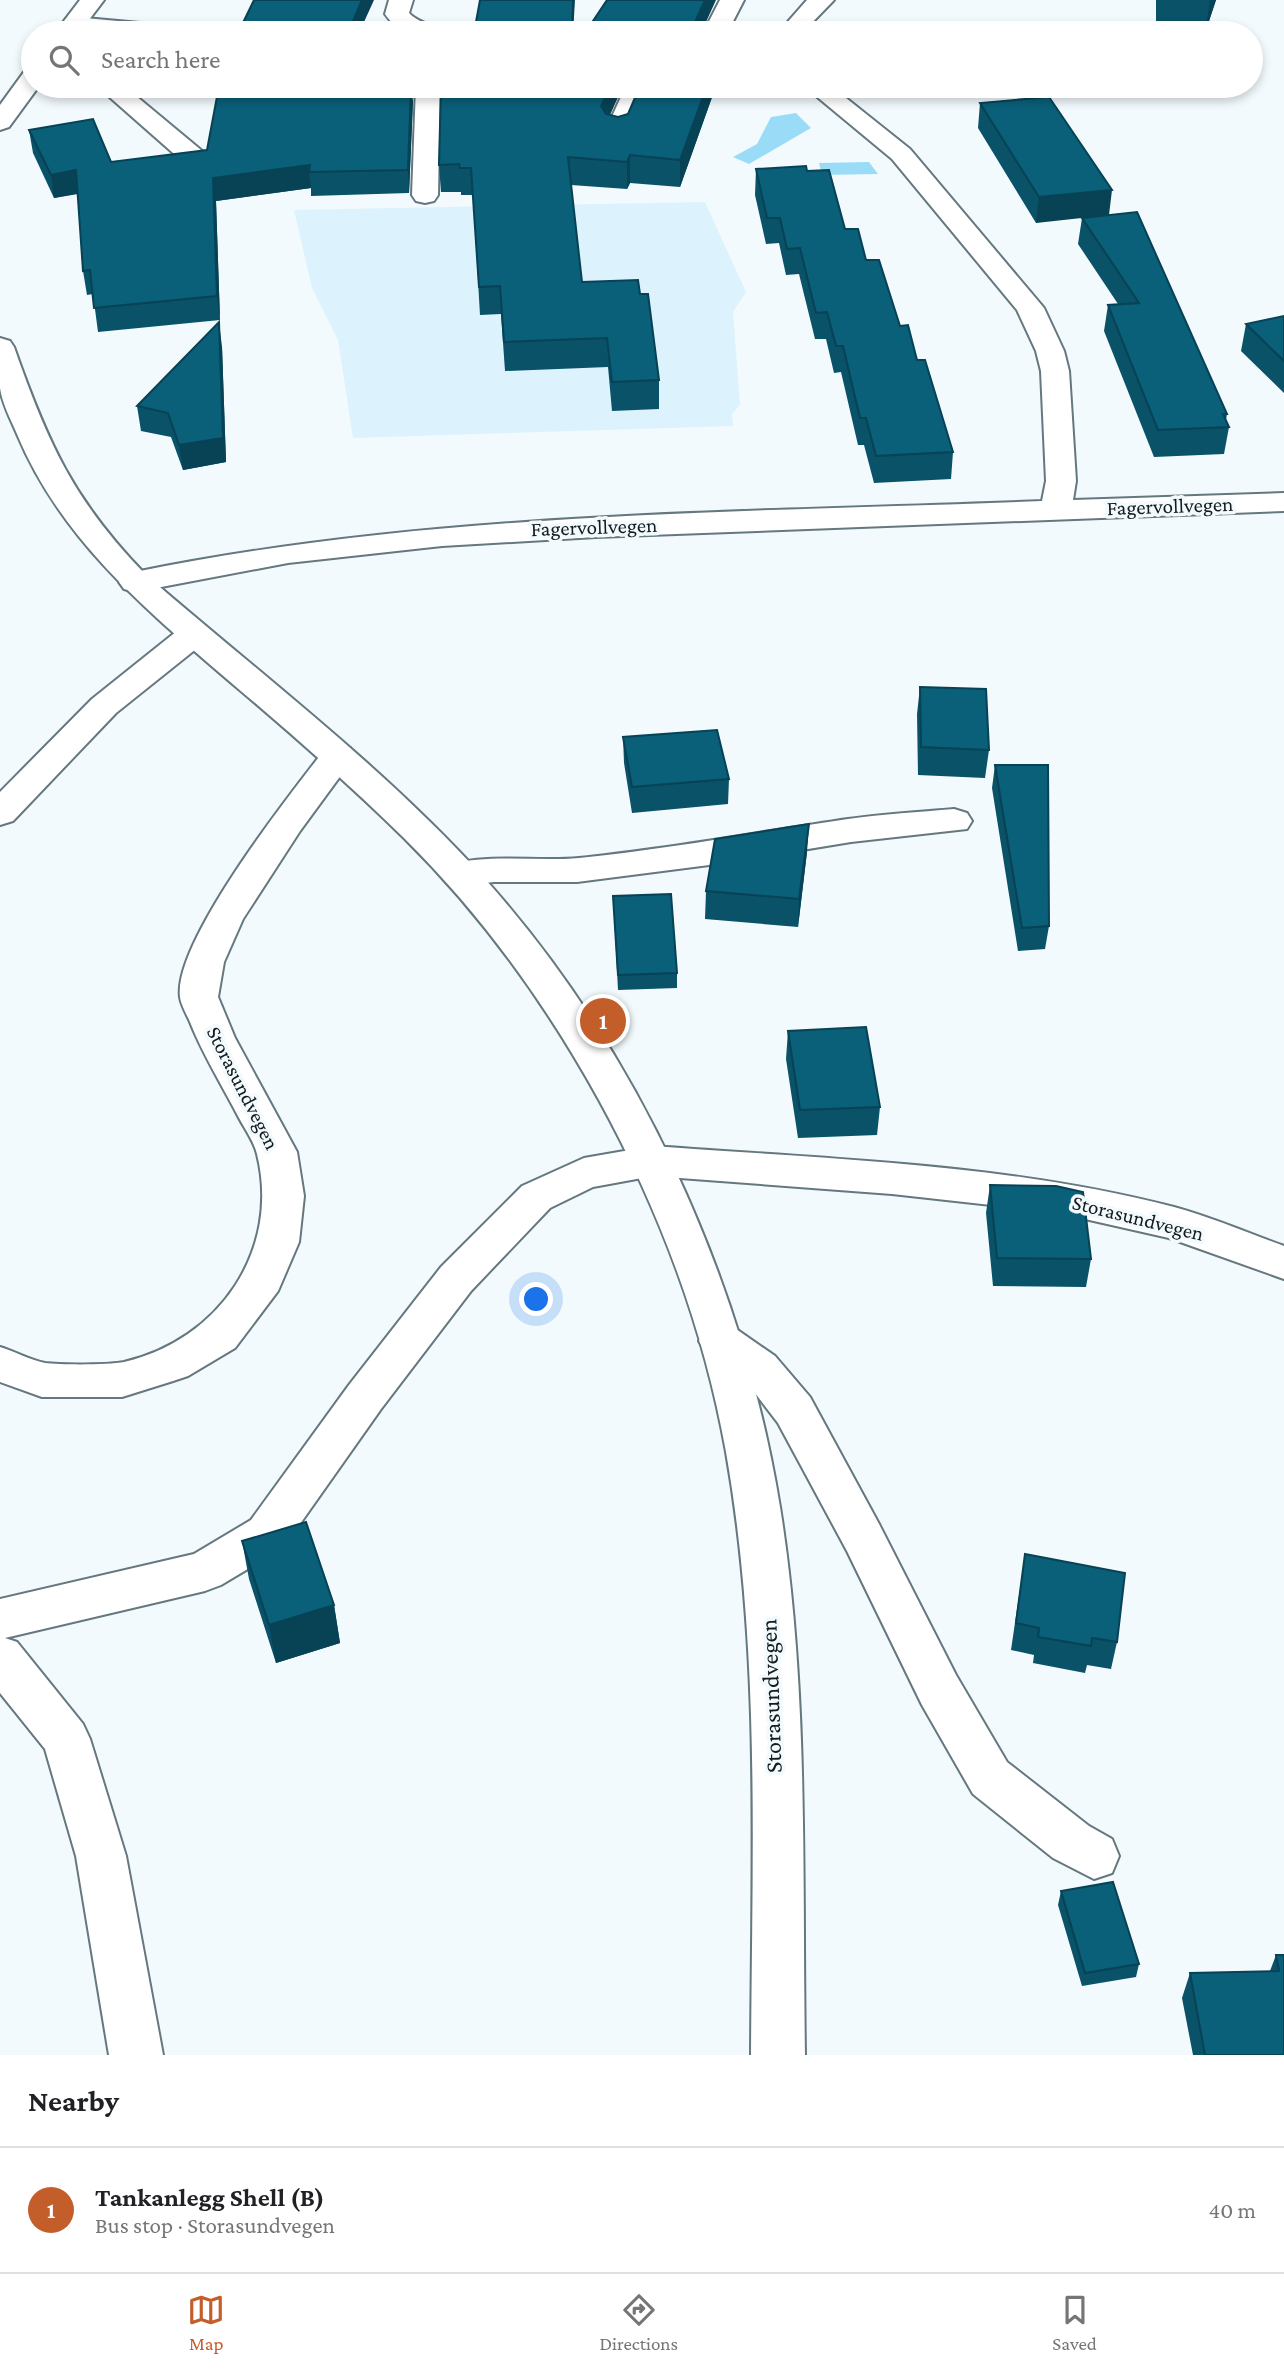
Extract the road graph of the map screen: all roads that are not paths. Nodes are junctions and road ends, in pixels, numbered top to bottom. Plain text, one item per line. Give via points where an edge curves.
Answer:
1 (92, 0) edge
2 (401, 0) edge
3 (732, 0) edge
4 (822, 0) edge
5 (77, 21) edge
6 (403, 21) edge
7 (721, 21) edge
8 (800, 21) edge
9 (21, 93) edge
10 (122, 98) edge
11 (428, 98) edge
12 (633, 98) edge
13 (831, 98) edge
14 (0, 122) edge
15 (617, 134) edge
16 (198, 161) edge
17 (425, 195) dead end
18 (0, 347) edge
19 (1284, 502) edge
20 (1056, 508) junction
21 (135, 582) junction
22 (194, 634) junction
23 (338, 757) junction
24 (0, 813) edge
25 (954, 821) dead end
26 (460, 874) junction
27 (653, 1161) junction
28 (1284, 1263) edge
29 (721, 1341) junction
30 (0, 1364) edge
31 (42, 1380) junction
32 (0, 1391) edge
33 (0, 1619) edge
34 (0, 1657) edge
35 (1094, 1856) dead end
36 (136, 2055) edge
37 (778, 2055) edge

1 - 5 main road
2 - 6 main road via 397,14
3 - 7 main road
4 - 8 main road
9 - 14 main road
10 - 16 main road
11 - 17 main road
12 - 15 main road
13 - 20 main road via 901,154 1030,308 1055,371 1061,481
18 - 21 main road, Storasundvegen via 41,459 65,502 104,552
19 - 20 main road, Fagervollvegen
20 - 21 main road, Fagervollvegen via 522,530 217,563
21 - 22 main road, Storasundvegen
22 - 23 main road, Storasundvegen
22 - 24 main road via 104,706
23 - 26 main road, Storasundvegen
23 - 31 main road, Storasundvegen via 286,823 225,918 205,961 199,997 278,1152 284,1196 278,1242 263,1279 220,1336 173,1364 121,1380
25 - 26 main road via 851,830 577,870
26 - 27 main road, Storasundvegen via 562,1005
27 - 28 main road, Storasundvegen via 1054,1197 1174,1223
27 - 29 main road, Storasundvegen via 688,1240
27 - 33 main road, Storasundvegen via 584,1173 536,1197 456,1279 267,1534 205,1572
29 - 35 main road via 760,1368 794,1410 939,1690 990,1778
29 - 37 main road, Storasundvegen via 758,1511 770,1627
30 - 31 main road, Storasundvegen
31 - 32 main road
34 - 36 main road via 66,1739 101,1856

